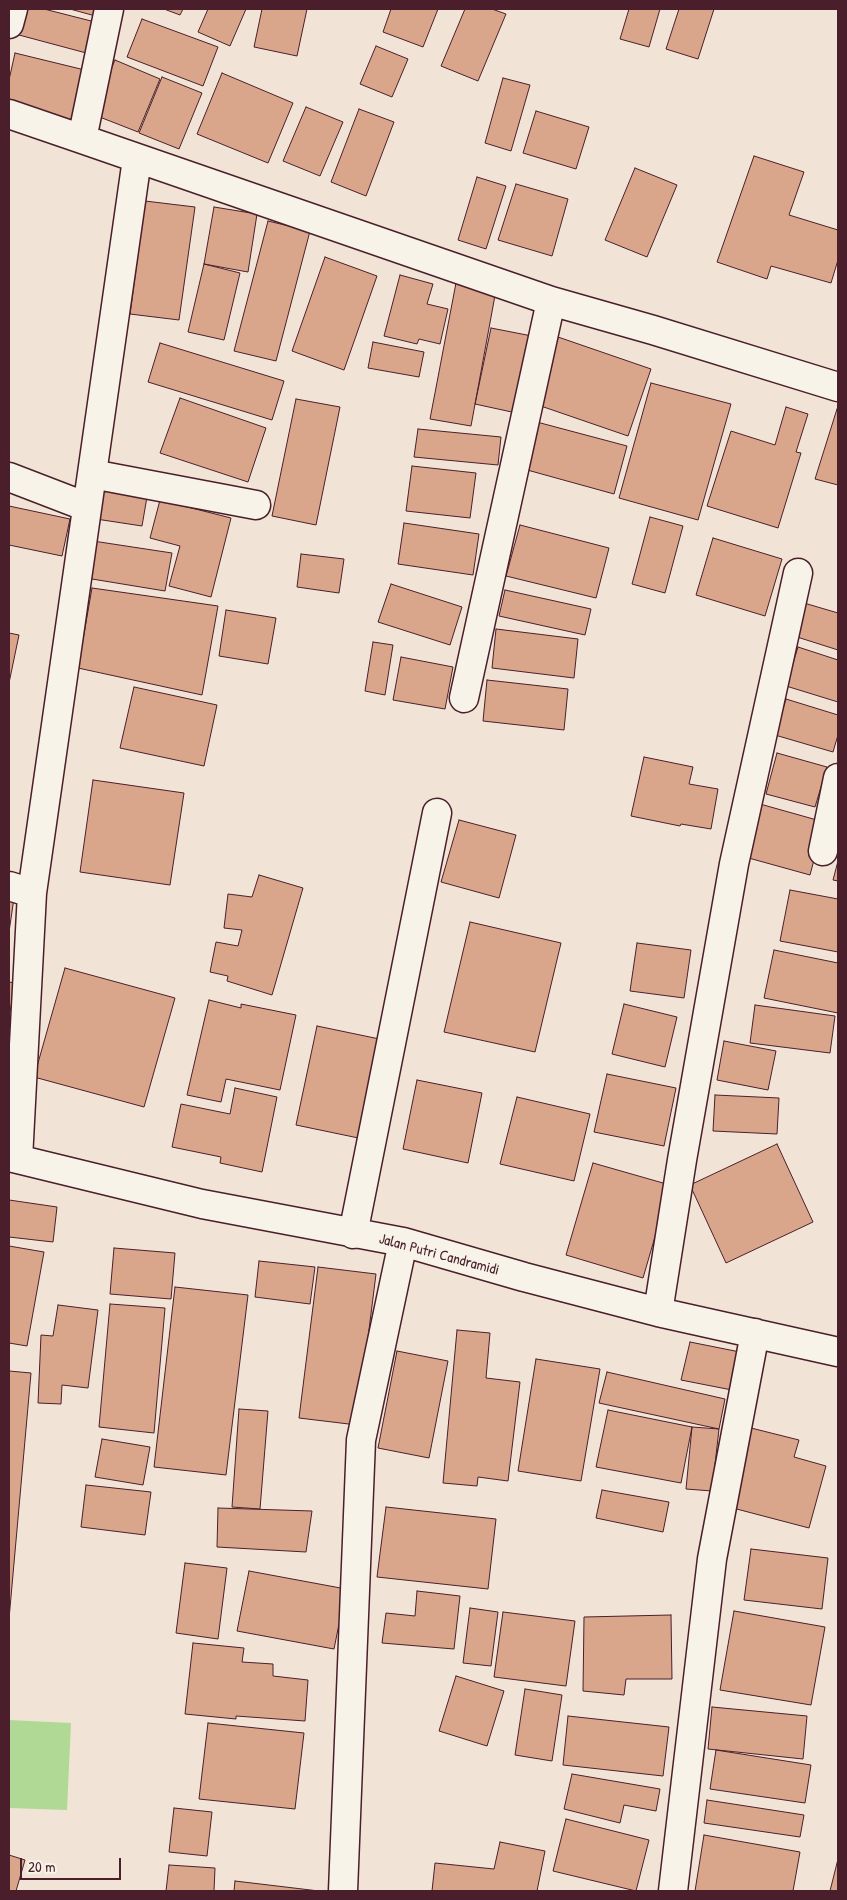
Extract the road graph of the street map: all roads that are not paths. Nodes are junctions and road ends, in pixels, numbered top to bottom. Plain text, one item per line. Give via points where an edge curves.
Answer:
1 (13, 9) edge
2 (109, 9) edge
3 (9, 24) edge
4 (9, 114) edge
5 (82, 139) junction
6 (138, 159) junction
7 (551, 301) junction
8 (838, 387) edge
9 (92, 474) junction
10 (9, 477) edge
11 (256, 505) dead end
12 (87, 507) junction
13 (798, 573) dead end
14 (464, 698) dead end
15 (838, 778) edge
16 (437, 813) dead end
17 (823, 851) dead end
18 (20, 890) edge
19 (13, 1158) edge
20 (353, 1234) junction
21 (403, 1242) junction
22 (658, 1312) junction
23 (755, 1333) junction
24 (838, 1352) edge
25 (343, 1891) edge
26 (674, 1891) edge

1 - 3 street
2 - 5 street
4 - 5 street
5 - 6 street
6 - 7 street
6 - 9 street
7 - 8 street
7 - 14 street
9 - 11 street
9 - 12 street
10 - 12 street
12 - 18 street
13 - 22 street via 734,864
15 - 17 street
16 - 20 street
18 - 19 street
19 - 20 street, Jalan Putri Candramidi via 202,1204
20 - 21 street, Jalan Putri Candramidi
21 - 22 street, Jalan Putri Candramidi
21 - 25 street via 361,1440
22 - 23 street, Jalan Putri Candramidi
23 - 24 street, Jalan Putri Candramidi
23 - 26 street via 712,1559

